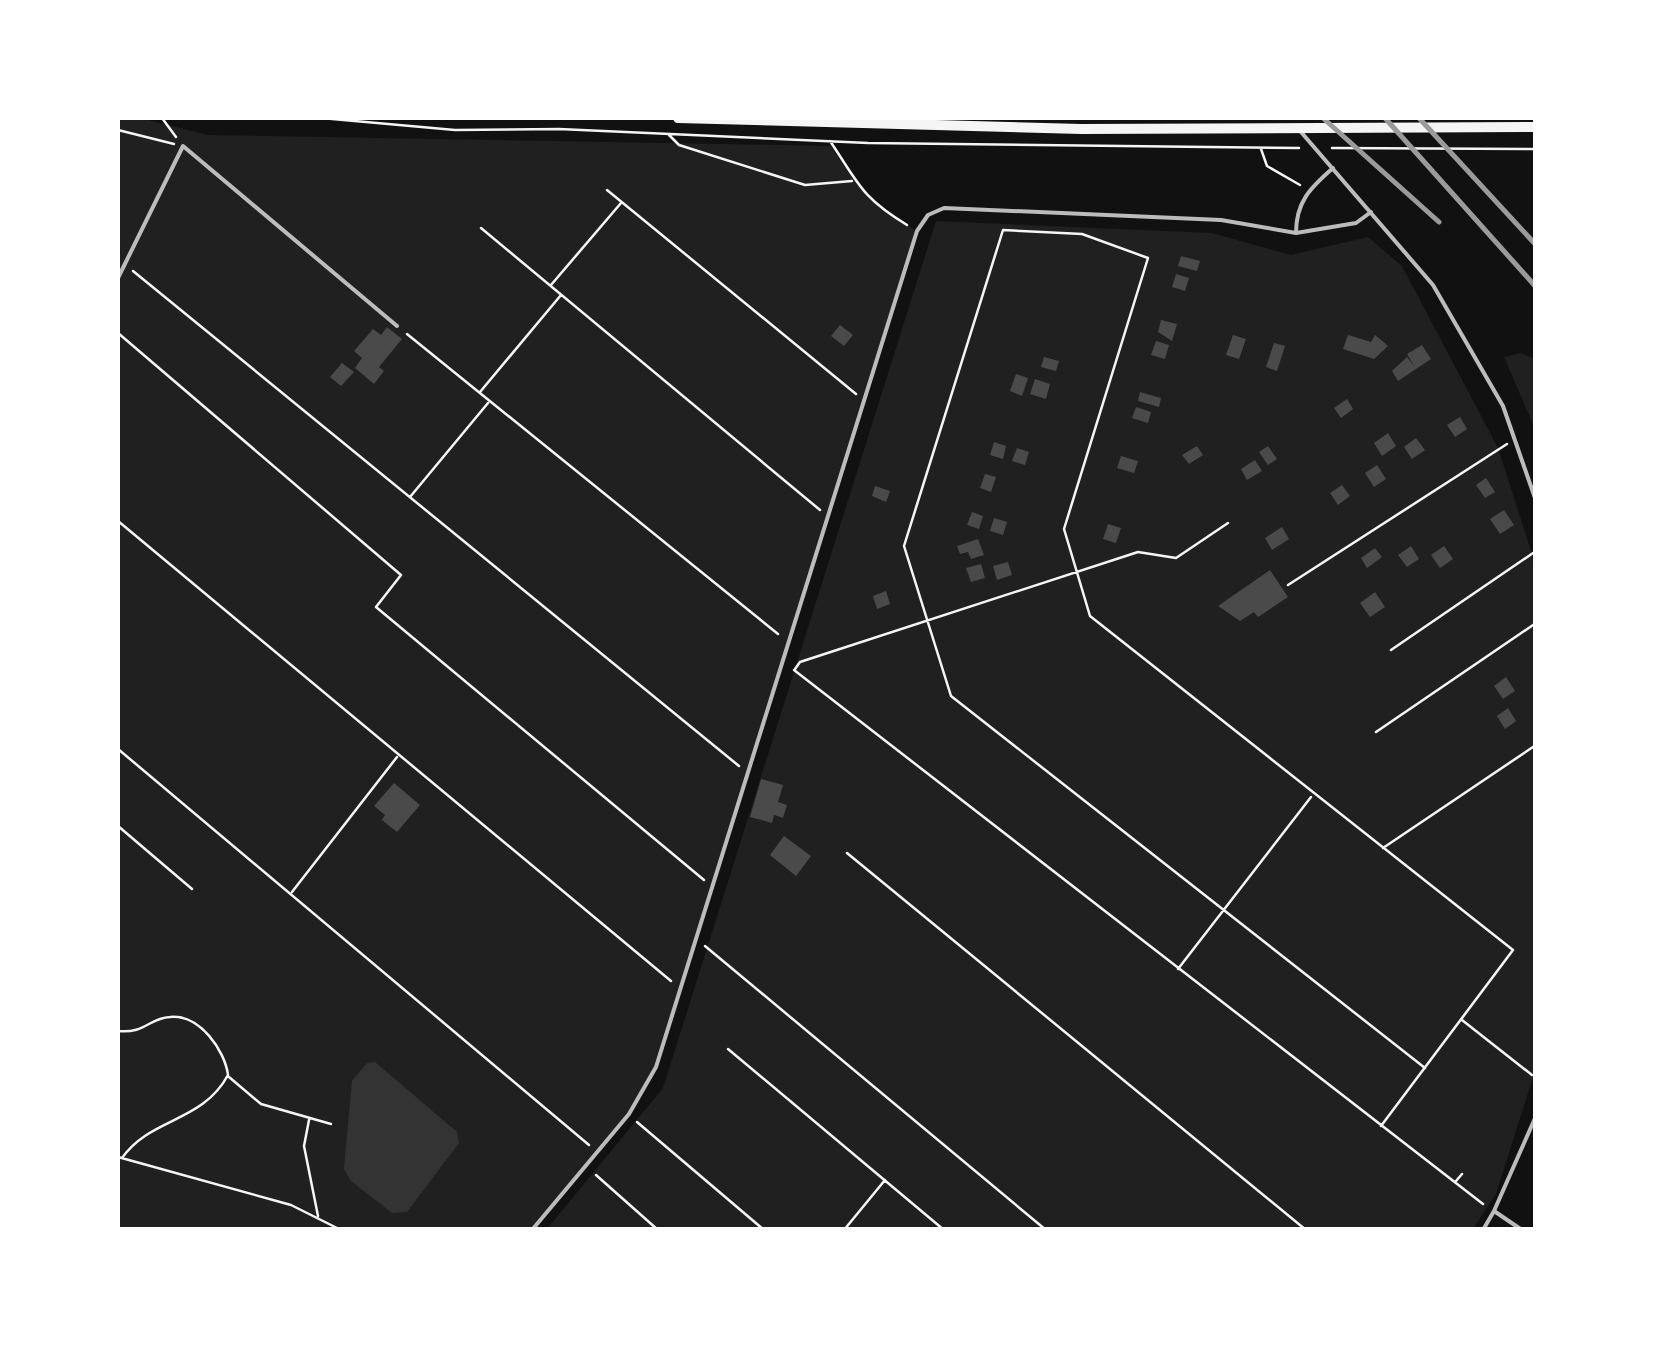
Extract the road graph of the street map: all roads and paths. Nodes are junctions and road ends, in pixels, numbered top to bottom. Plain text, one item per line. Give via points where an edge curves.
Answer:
1 (162, 118) edge
2 (321, 118) edge
3 (678, 118) edge
4 (1288, 118) edge
5 (1536, 127) edge
6 (118, 130) edge
7 (668, 135) junction
8 (184, 146) junction
9 (1261, 148) junction
10 (1306, 148) dead end
11 (1324, 148) dead end
12 (836, 149) dead end
13 (1534, 149) edge
14 (1333, 168) junction
15 (852, 181) junction
16 (607, 190) dead end
17 (1309, 190) junction
18 (622, 202) junction
19 (1371, 212) junction
20 (481, 228) dead end
21 (917, 231) junction
22 (1296, 233) junction
23 (124, 263) junction
24 (118, 278) edge
25 (550, 286) junction
26 (560, 294) junction
27 (398, 326) joint
28 (118, 333) edge
29 (479, 393) junction
30 (489, 401) junction
31 (864, 402) junction
32 (1517, 439) junction
33 (409, 498) junction
34 (1536, 502) edge
35 (829, 517) junction
36 (118, 521) edge
37 (1228, 523) dead end
38 (1536, 551) edge
39 (1075, 572) junction
40 (1288, 584) dead end
41 (927, 620) junction
42 (1536, 623) edge
43 (790, 644) junction
44 (1391, 650) dead end
45 (785, 662) junction
46 (795, 671) junction
47 (1376, 732) dead end
48 (1536, 745) edge
49 (118, 749) edge
50 (397, 758) junction
51 (748, 774) junction
52 (1313, 795) junction
53 (118, 826) edge
54 (1382, 848) junction
55 (848, 853) dead end
56 (713, 887) junction
57 (192, 889) dead end
58 (291, 893) junction
59 (1224, 910) junction
60 (696, 938) junction
61 (1177, 970) junction
62 (680, 988) junction
63 (1461, 1020) junction
64 (118, 1031) edge
65 (728, 1049) dead end
66 (1425, 1068) junction
67 (1532, 1075) dead end
68 (228, 1076) junction
69 (628, 1114) junction
70 (1536, 1116) edge
71 (309, 1119) junction
72 (332, 1124) dead end
73 (1381, 1126) junction
74 (598, 1152) junction
75 (120, 1158) edge
76 (586, 1166) junction
77 (1462, 1174) dead end
78 (885, 1180) junction
79 (1456, 1182) junction
80 (1494, 1212) junction
81 (318, 1218) junction
82 (341, 1230) edge
83 (532, 1230) edge
84 (658, 1230) edge
85 (764, 1230) edge
86 (844, 1230) edge
87 (944, 1230) edge
88 (1046, 1230) edge
89 (1306, 1230) edge
90 (1483, 1230) edge
91 (1522, 1230) edge

1 - 8 path
2 - 7 path via 455,130
3 - 5 main road
4 - 14 lane
6 - 8 path
7 - 9 path
7 - 15 path via 679,145 805,185
8 - 23 lane
8 - 27 lane
9 - 10 path
9 - 17 path via 1267,166
11 - 13 path
12 - 15 path
14 - 17 lane
14 - 19 lane
15 - 21 path via 877,207
16 - 18 path
17 - 22 lane via 1296,211
18 - 25 path
18 - 31 path
19 - 22 lane via 1356,224
19 - 32 lane via 1432,286
20 - 25 path
21 - 22 lane via 928,215 944,208 1222,220
21 - 31 lane
23 - 24 lane
23 - 33 path
25 - 26 path
26 - 29 path
26 - 35 path
27 - 29 path
28 - 56 path via 401,575 376,607
29 - 30 path
30 - 33 path
30 - 43 path
31 - 35 lane
32 - 34 lane
32 - 40 path
33 - 51 path
35 - 43 lane
36 - 50 path
37 - 39 path via 1176,558 1138,552
38 - 44 path
39 - 41 path
39 - 41 path via 1064,530 1148,258 1082,234 1003,230 904,546
39 - 52 path via 1090,616
41 - 46 path via 800,662
41 - 59 path via 951,696
42 - 47 path
43 - 45 lane
45 - 46 path
45 - 51 lane
46 - 61 path
48 - 54 path
49 - 58 path
50 - 58 path
50 - 62 path
51 - 56 lane
52 - 54 path
52 - 59 path
53 - 57 path
54 - 63 path via 1513,950
55 - 89 path
56 - 60 lane
58 - 74 path
59 - 61 path
59 - 66 path
60 - 62 lane
60 - 88 path
61 - 73 path
62 - 69 lane via 656,1066
63 - 66 path
63 - 67 path
64 - 68 path via 138,1033 177,1016 206,1033 225,1055
65 - 78 path
66 - 73 path
68 - 71 path via 261,1104
68 - 75 path via 202,1108 146,1134
69 - 74 lane
69 - 85 path
70 - 80 lane
71 - 72 path
71 - 81 path via 304,1146
73 - 79 path
74 - 76 lane
75 - 81 path via 291,1204
76 - 83 lane
76 - 84 path
77 - 79 path
78 - 86 path
78 - 87 path
79 - 80 path
80 - 90 lane
80 - 91 lane
81 - 82 path

